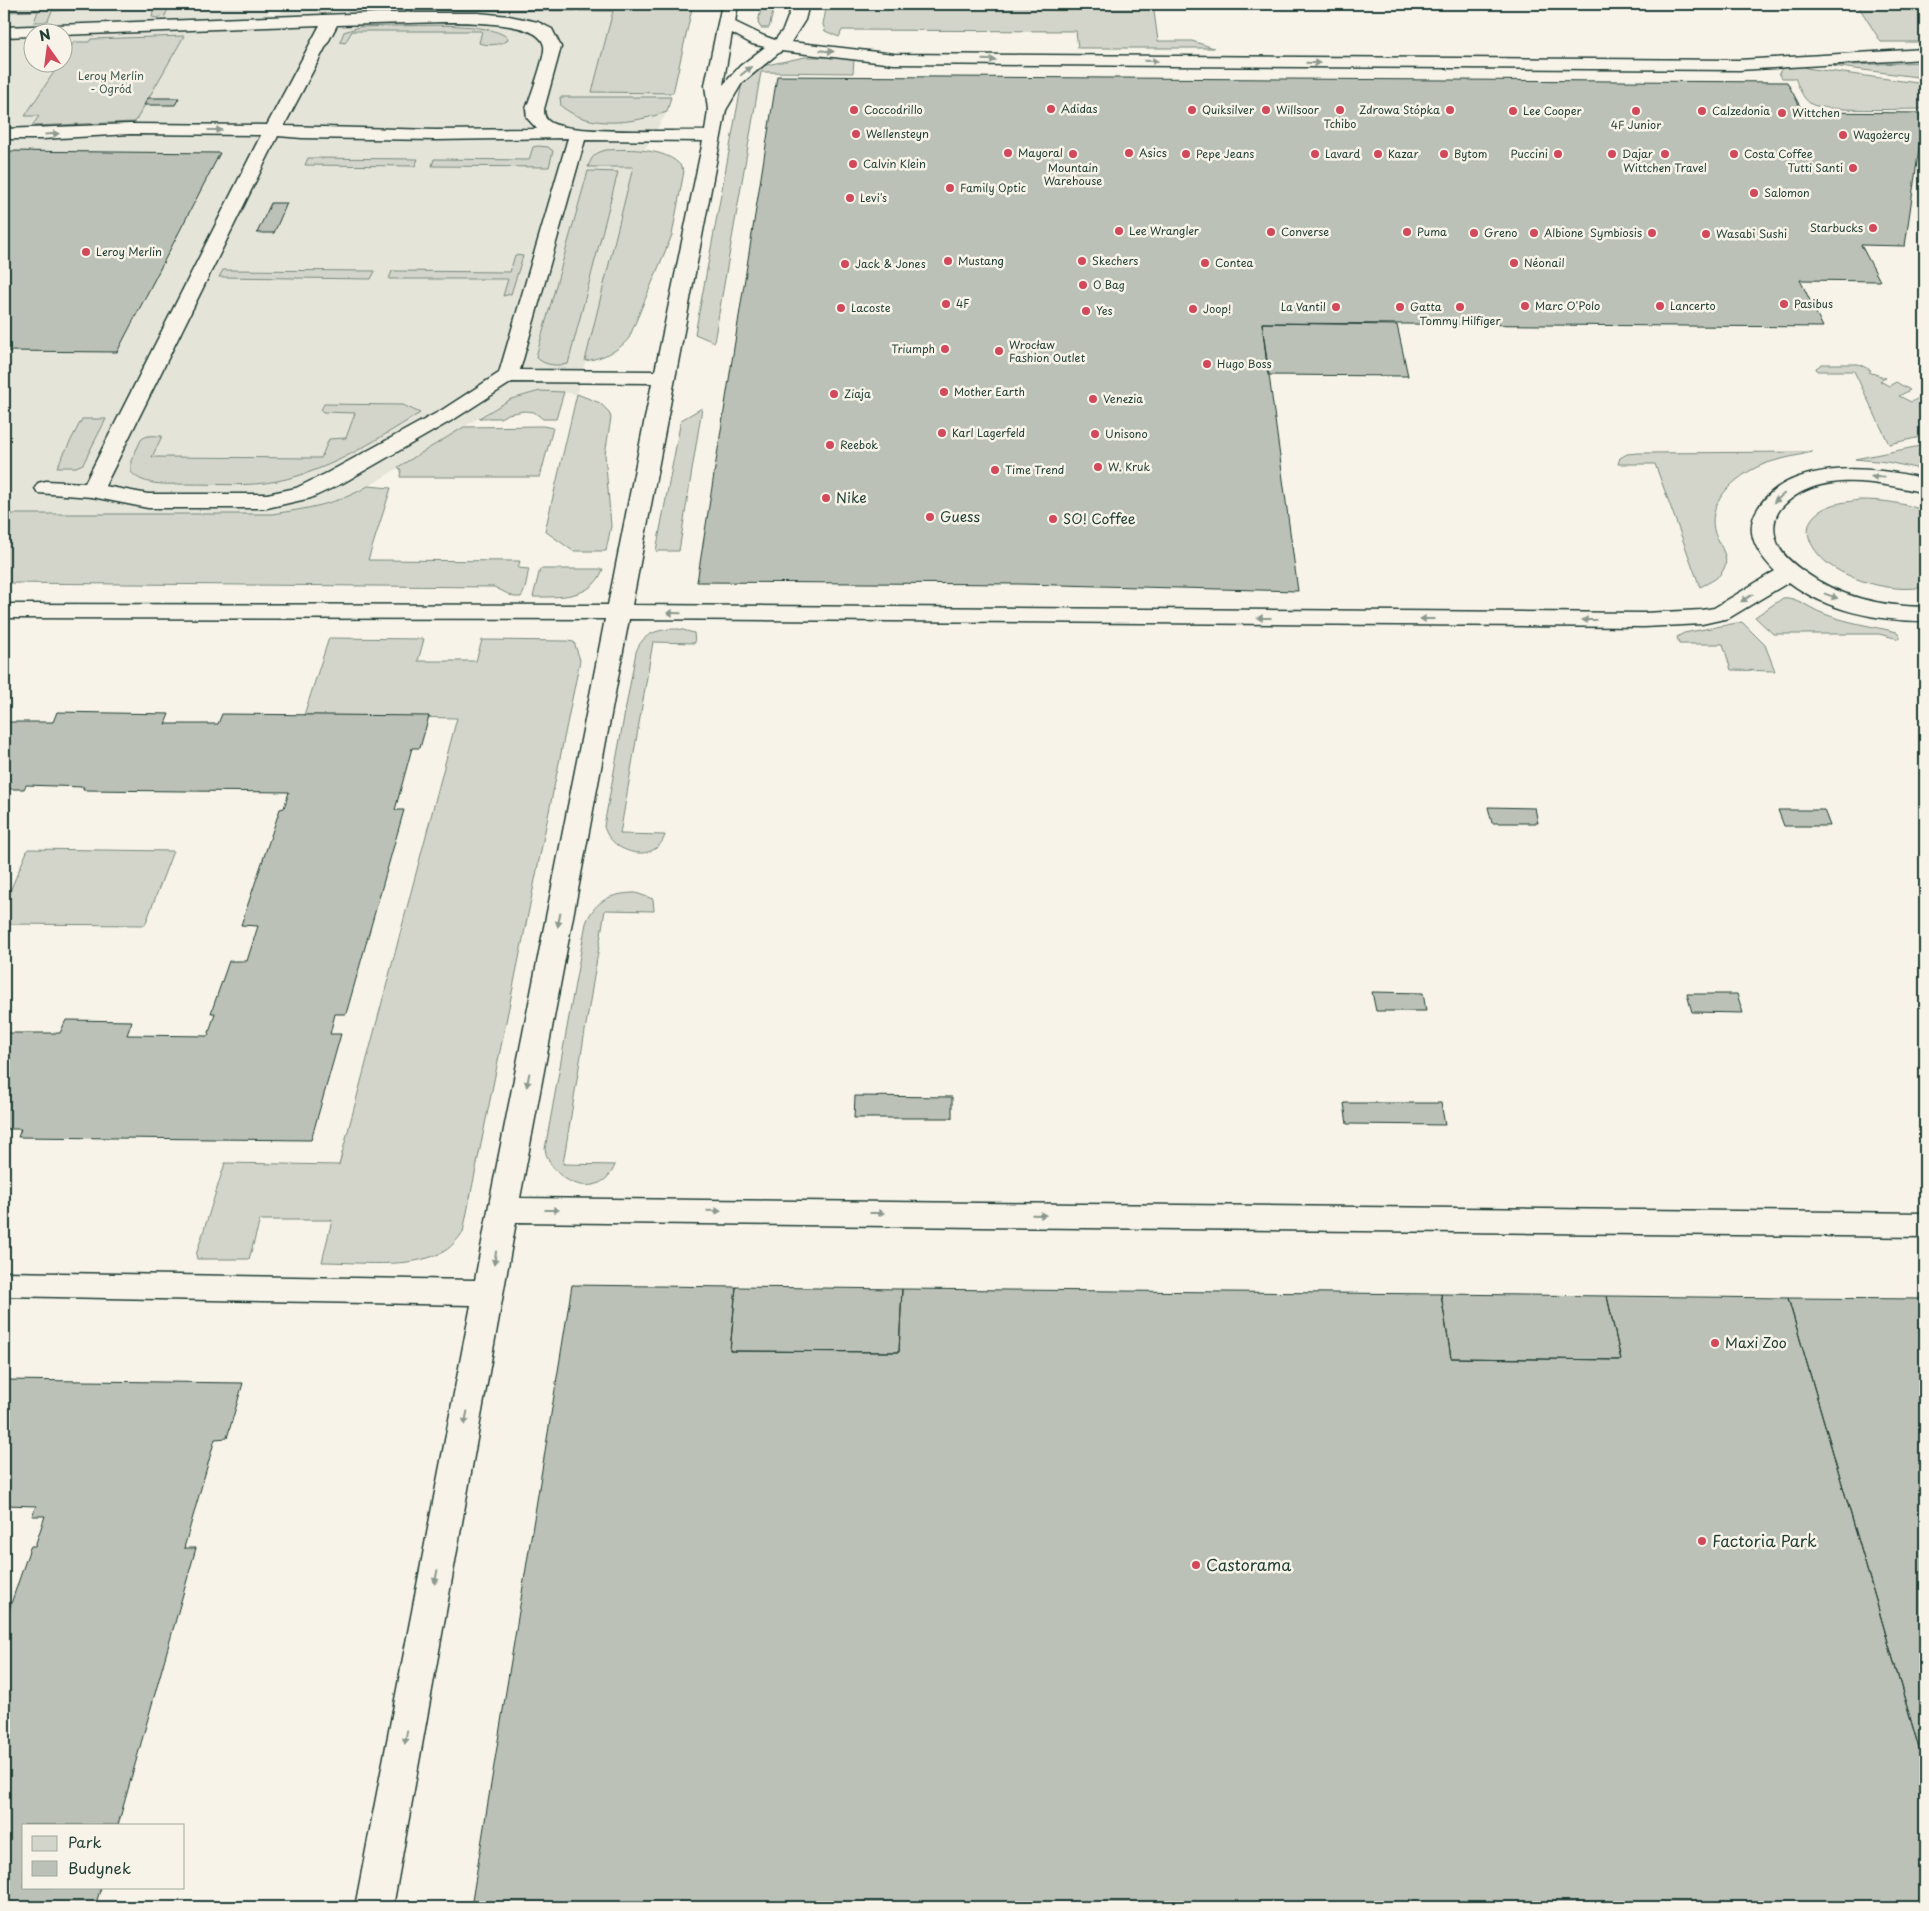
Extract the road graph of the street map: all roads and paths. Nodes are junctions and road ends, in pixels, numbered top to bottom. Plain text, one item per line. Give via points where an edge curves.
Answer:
1 (730, 4) edge
2 (800, 4) edge
3 (331, 20) junction
4 (725, 23) junction
5 (4, 32) edge
6 (778, 46) junction
7 (1925, 54) edge
8 (717, 110) junction
9 (272, 130) junction
10 (4, 134) edge
11 (574, 135) junction
12 (713, 136) junction
13 (508, 376) junction
14 (664, 378) junction
15 (1925, 486) edge
16 (46, 488) dead end
17 (92, 490) junction
18 (1789, 572) junction
19 (4, 611) edge
20 (619, 612) junction
21 (1925, 614) edge
22 (503, 1210) junction
23 (1925, 1225) edge
24 (4, 1284) edge
25 (490, 1293) junction
26 (374, 1907) edge

1 - 4 lane
2 - 6 lane via 792,31
3 - 5 lane
3 - 9 lane
3 - 11 lane via 494,19 521,22 540,29 546,33 553,47 538,95 536,118 544,126
4 - 6 lane
4 - 8 lane via 714,85
6 -> 7 lane via 894,59 1701,65
8 -> 6 lane via 736,80
8 - 12 lane
10 -> 9 lane via 130,129
9 - 11 lane via 302,134
9 - 17 lane
11 - 12 lane
11 - 13 lane
12 - 14 lane
13 - 14 lane
13 - 17 lane via 449,414 302,493 267,501 148,501
14 - 20 lane
15 -> 18 lane via 1854,475 1822,478 1782,494 1765,514 1763,533 1771,553
16 - 17 lane
18 -> 20 lane via 1721,613 1684,619
18 -> 21 lane via 1820,592 1860,607
19 - 20 lane
20 -> 22 lane
22 -> 23 lane
22 -> 25 lane
24 - 25 lane
25 -> 26 lane

